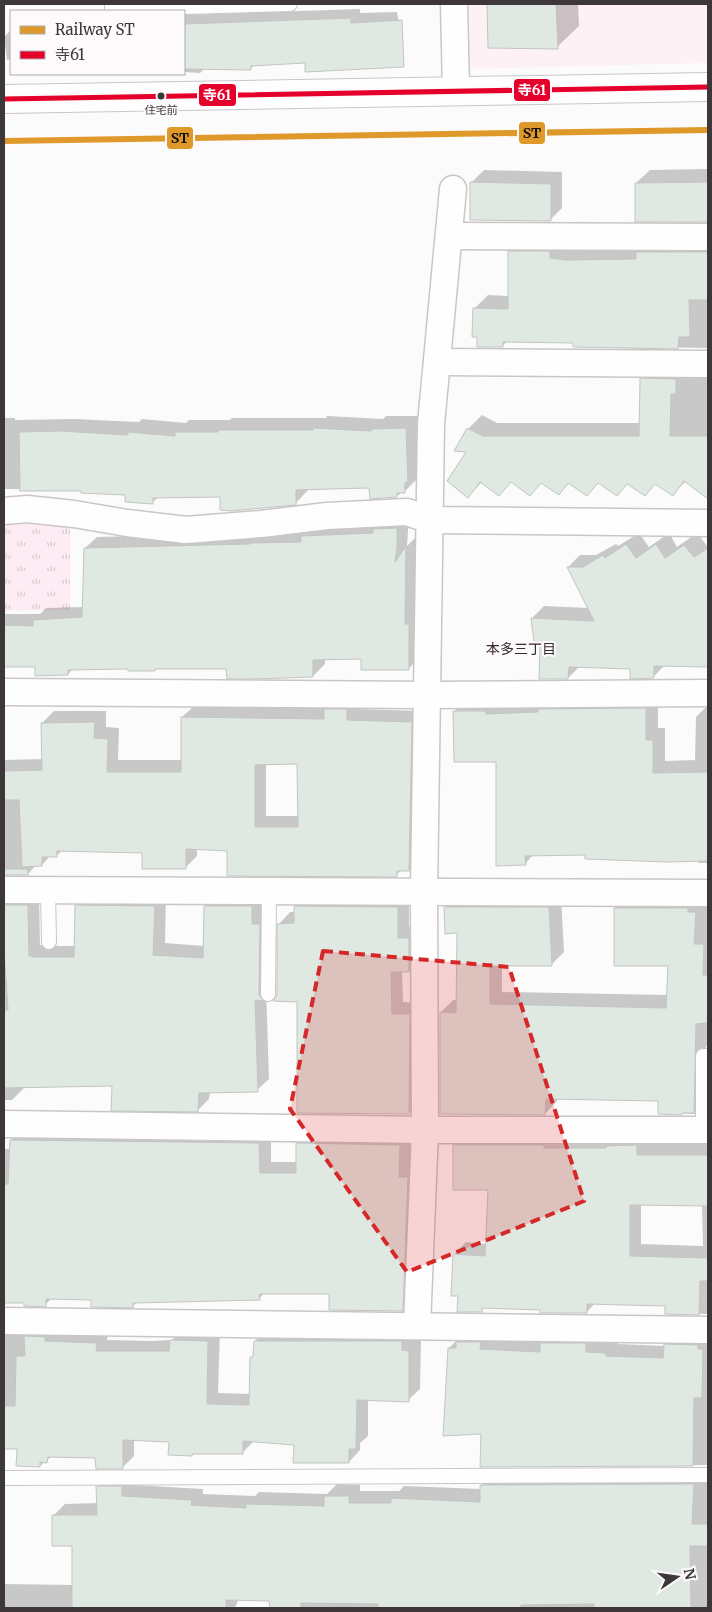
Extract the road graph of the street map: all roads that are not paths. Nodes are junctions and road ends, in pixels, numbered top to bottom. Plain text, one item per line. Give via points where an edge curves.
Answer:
1 (112, 4) edge
2 (259, 4) edge
3 (290, 4) edge
4 (454, 4) edge
5 (708, 87) edge
6 (456, 91) junction
7 (4, 99) edge
8 (453, 188) dead end
9 (449, 236) junction
10 (708, 237) edge
11 (437, 362) junction
12 (708, 364) edge
13 (4, 511) edge
14 (430, 520) junction
15 (708, 522) edge
16 (4, 692) edge
17 (708, 693) edge
18 (427, 695) junction
19 (4, 890) edge
20 (48, 890) junction
21 (268, 891) junction
22 (424, 892) junction
23 (708, 893) edge
24 (49, 942) dead end
25 (268, 994) dead end
26 (708, 1056) edge
27 (4, 1124) edge
28 (425, 1130) junction
29 (706, 1130) edge
30 (4, 1321) edge
31 (418, 1326) junction
32 (708, 1330) edge
33 (708, 1475) edge
34 (4, 1478) edge

1 - 2 lane via 112,9
2 - 3 lane
4 - 6 street
5 - 6 street
6 - 7 street
8 - 9 street
9 - 10 street
9 - 11 street
11 - 12 street
11 - 14 street via 431,424
13 - 14 street via 27,509 186,530 327,516 407,512
14 - 15 street
14 - 18 street
16 - 18 street
17 - 18 street
18 - 22 street
19 - 20 street
20 - 21 street
20 - 24 lane
21 - 22 street
21 - 25 lane
22 - 23 street
22 - 28 street
26 - 29 lane via 703,1056
27 - 28 street
28 - 29 street
28 - 31 street
30 - 31 street
31 - 32 street
33 - 34 lane

